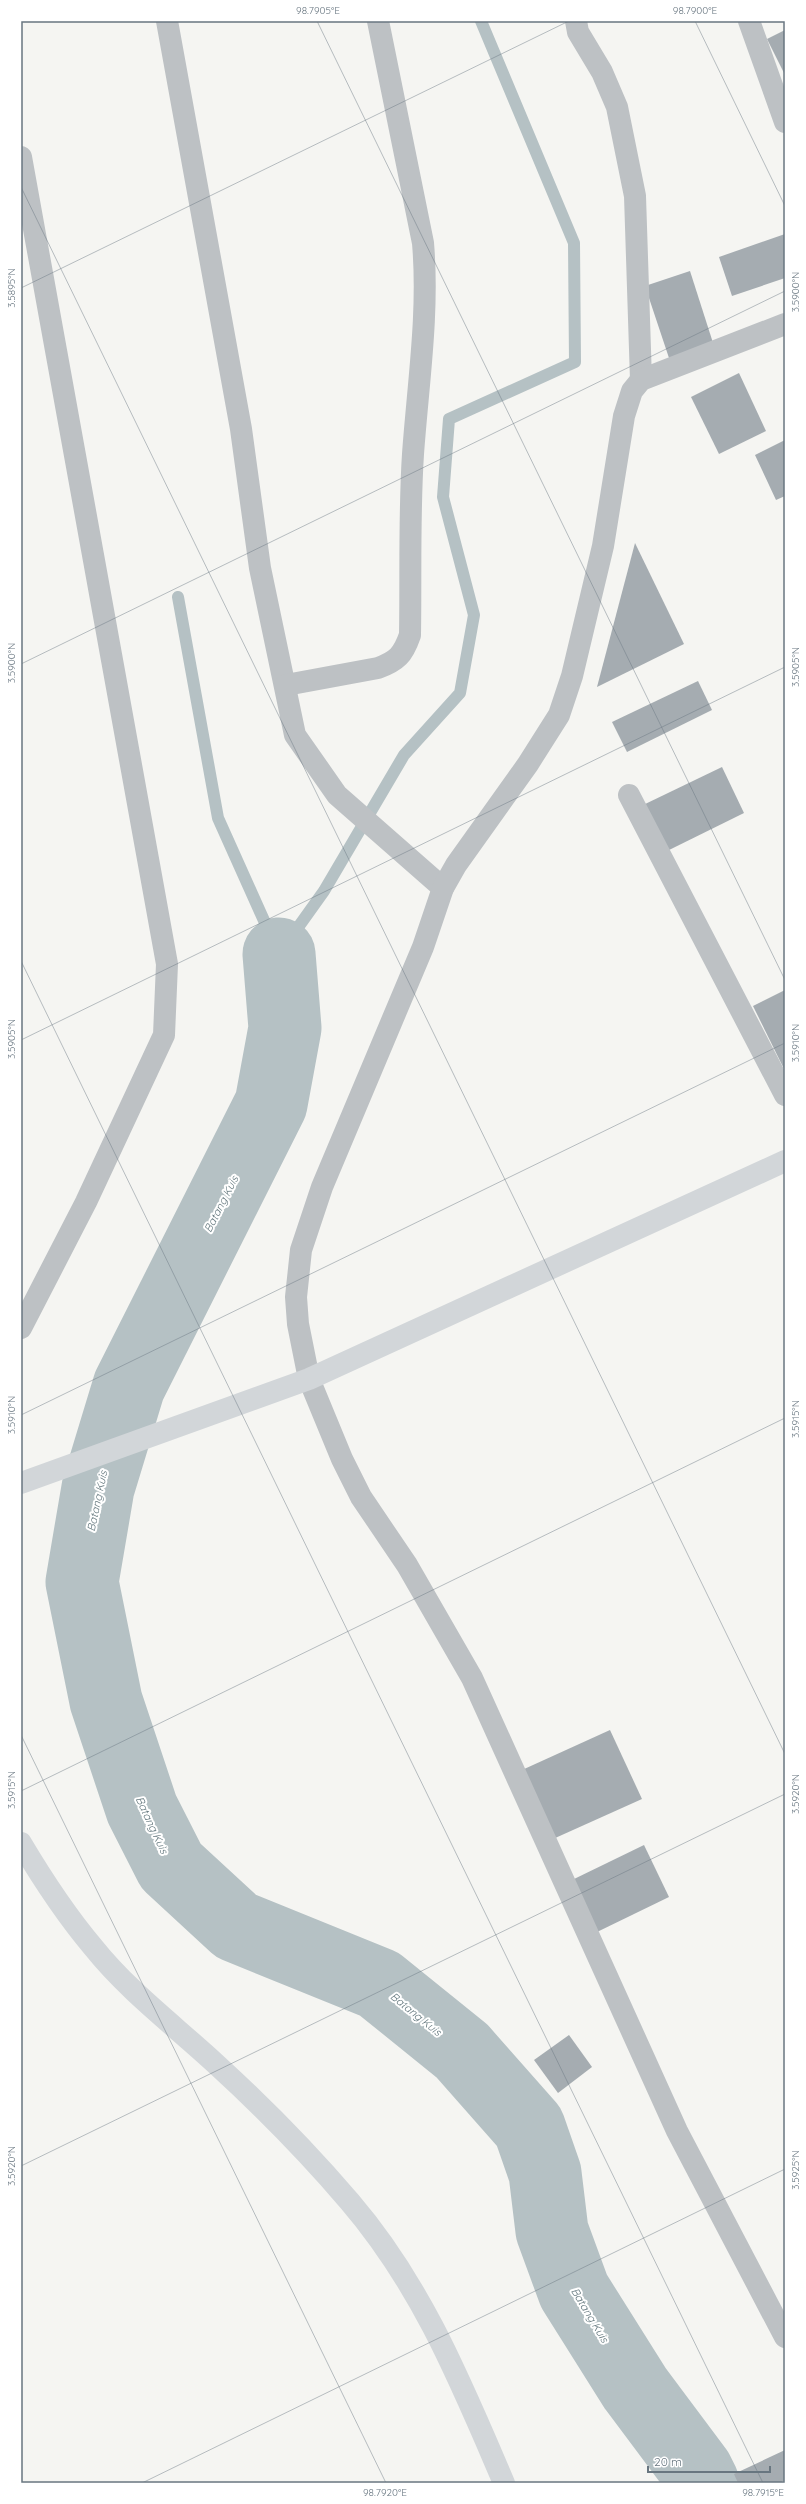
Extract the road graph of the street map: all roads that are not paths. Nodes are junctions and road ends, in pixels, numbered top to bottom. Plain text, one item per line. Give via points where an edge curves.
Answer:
1 (167, 21) edge
2 (378, 21) edge
3 (576, 21) edge
4 (749, 21) edge
5 (785, 122) edge
6 (21, 157) edge
7 (785, 324) edge
8 (641, 380) junction
9 (286, 685) junction
10 (629, 796) dead end
11 (443, 888) junction
12 (785, 1095) edge
13 (785, 1161) edge
14 (21, 1328) edge
15 (309, 1379) junction
16 (26, 1482) edge
17 (21, 1844) edge
18 (785, 2337) edge
19 (504, 2483) edge

1 - 9 street via 241,429 262,576 272,631
2 - 9 street via 423,242 425,265 426,292 413,456 410,635 404,651 391,663 378,668
3 - 8 street via 578,32 602,72 617,106 635,196
4 - 5 street
6 - 14 street via 167,964 164,1035 86,1202
7 - 8 street
8 - 11 street via 632,391 624,416 603,546 572,676 559,715 528,764 456,865
9 - 11 street via 295,735 337,795
10 - 12 street
11 - 15 street via 420,954 322,1187 300,1250 296,1297
13 - 15 street
15 - 16 street
15 - 18 street via 361,1497 407,1565 472,1678 677,2131
17 - 19 street via 46,1886 94,1949 154,2011 278,2122 351,2203 404,2272 448,2353

